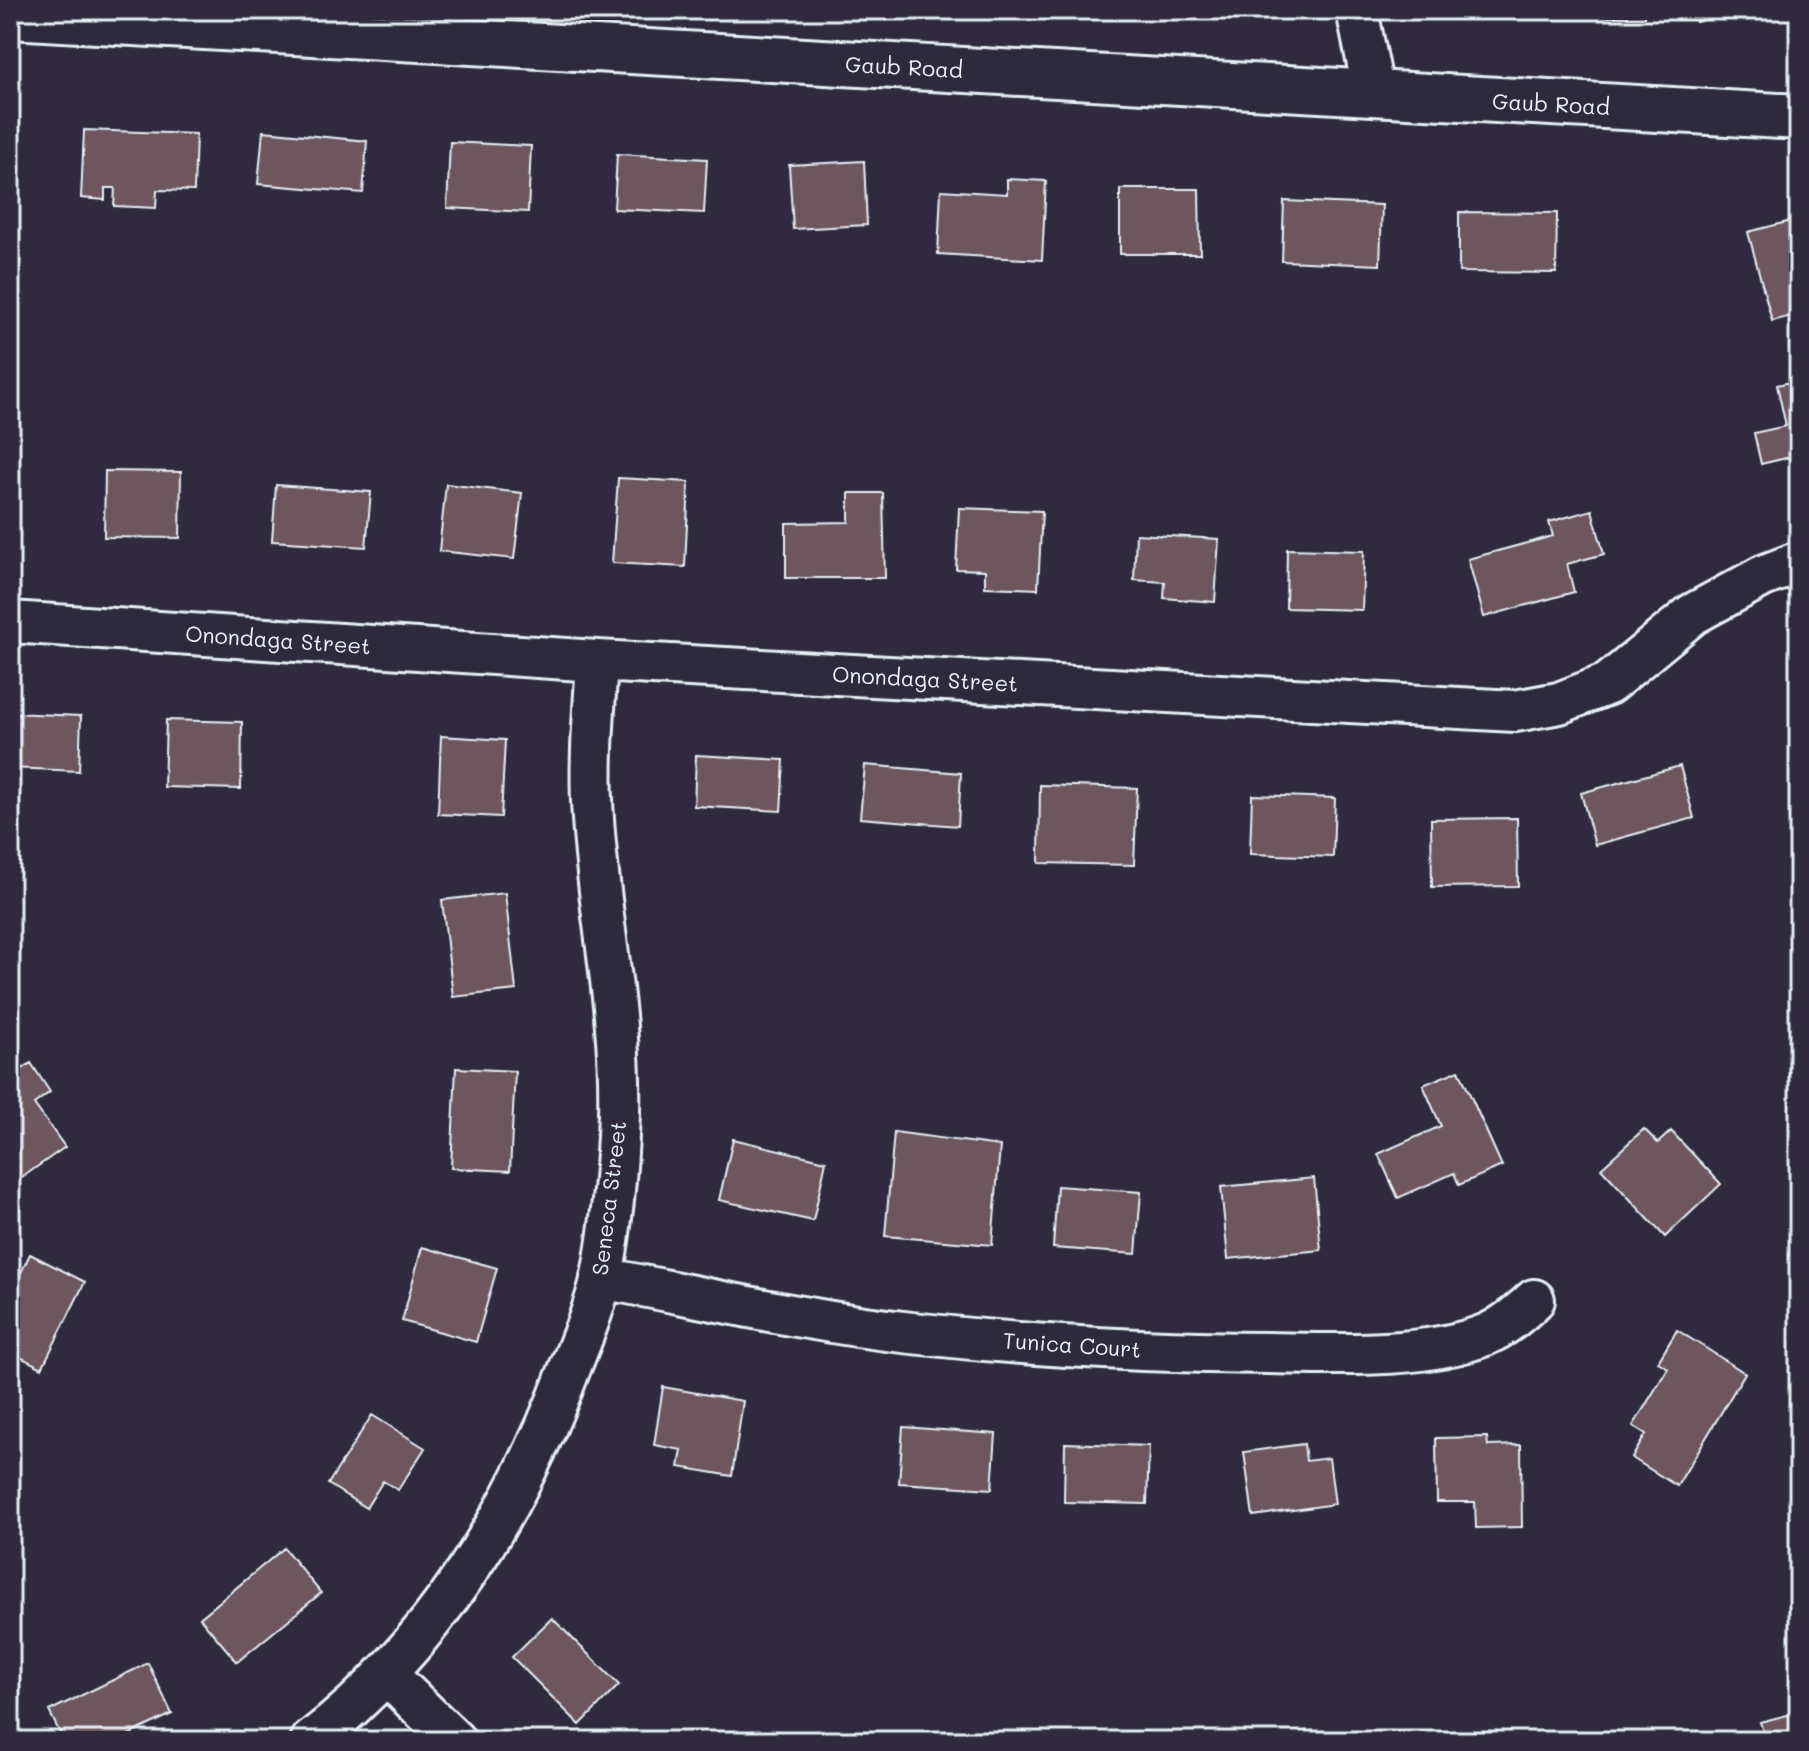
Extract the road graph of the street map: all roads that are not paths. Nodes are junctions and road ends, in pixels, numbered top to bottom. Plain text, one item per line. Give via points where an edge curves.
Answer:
1 (1357, 10) edge
2 (10, 16) edge
3 (1374, 94) junction
4 (1799, 117) edge
5 (1799, 562) edge
6 (10, 622) edge
7 (597, 661) junction
8 (601, 1278) junction
9 (1534, 1300) dead end
10 (387, 1675) junction
11 (311, 1741) edge
12 (455, 1741) edge

1 - 3 street
2 - 3 street, Gaub Road
3 - 4 street, Gaub Road
5 - 7 street, Onondaga Street via 1693,614 1608,684 1559,703 1515,711
6 - 7 street, Onondaga Street
7 - 8 street, Seneca Street via 593,816 614,1007 619,1113
8 - 9 street, Tunica Court via 910,1333 1215,1353 1313,1354 1450,1344 1485,1335
8 - 10 street, Seneca Street via 542,1437 496,1525 433,1619
10 - 11 street, Seneca Street
10 - 12 street

